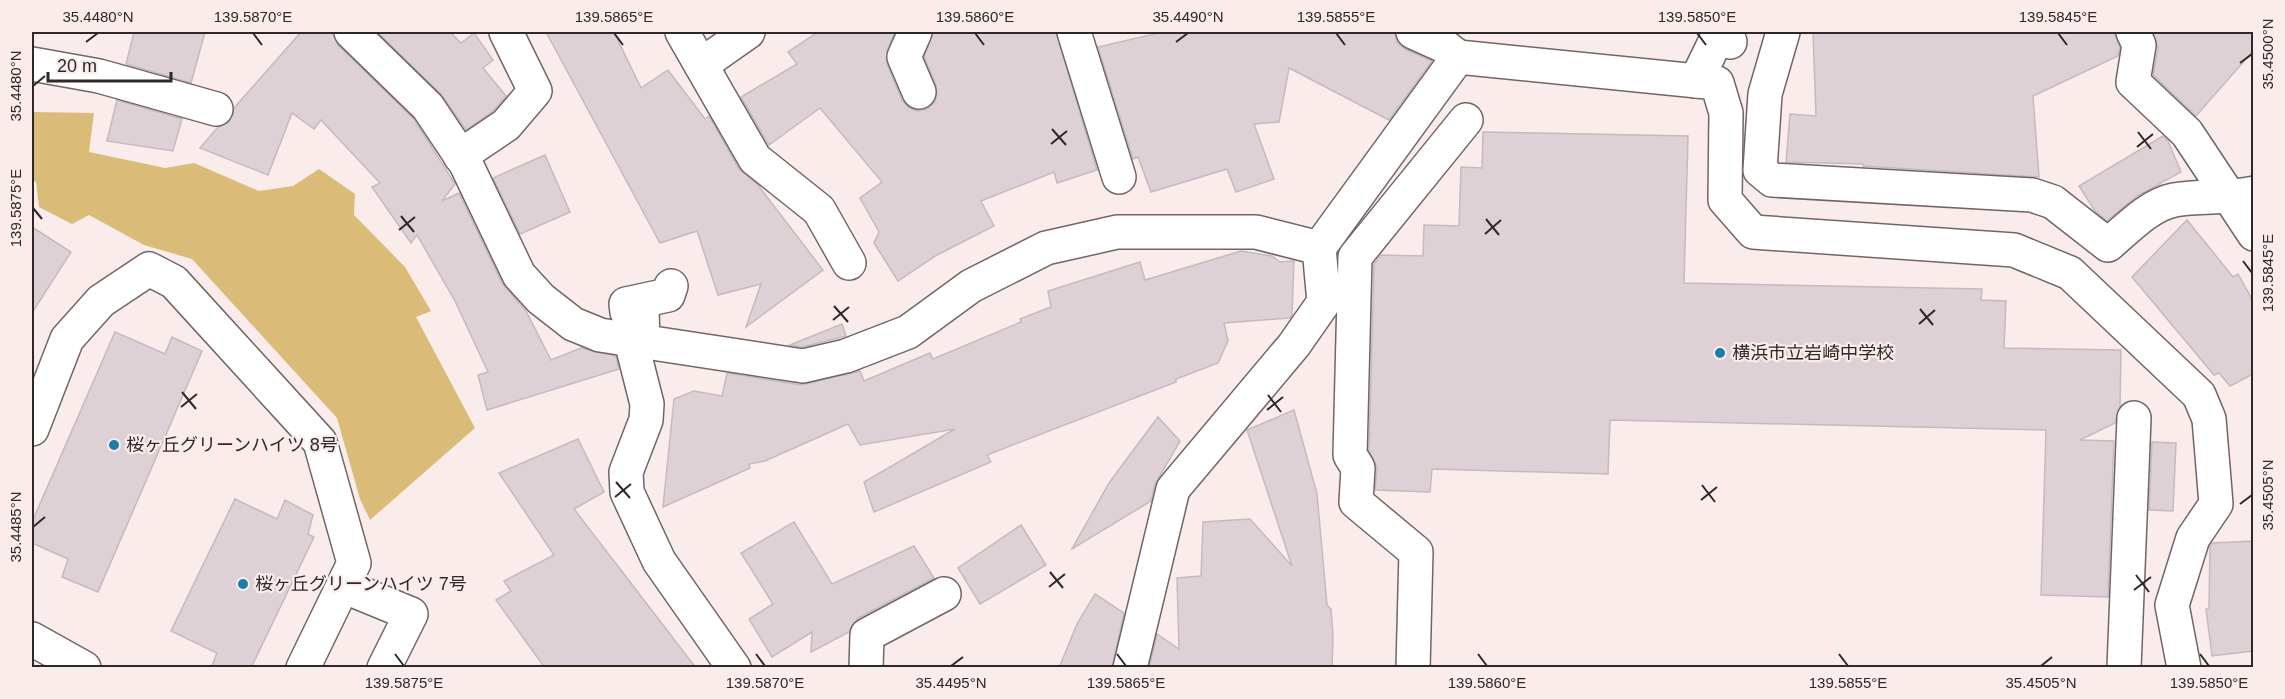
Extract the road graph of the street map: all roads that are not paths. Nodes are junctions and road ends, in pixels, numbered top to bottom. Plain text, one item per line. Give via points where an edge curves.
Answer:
1 (351, 32) edge
2 (507, 32) edge
3 (529, 32) edge
4 (682, 32) edge
5 (748, 32) edge
6 (915, 32) edge
7 (1074, 32) edge
8 (1413, 32) edge
9 (1783, 32) edge
10 (2133, 32) edge
11 (1730, 42) dead end
12 (1458, 57) junction
13 (32, 64) edge
14 (701, 65) junction
15 (1696, 81) junction
16 (536, 91) junction
17 (919, 92) dead end
18 (216, 109) dead end
19 (1467, 120) dead end
20 (460, 156) junction
21 (1119, 177) dead end
22 (2243, 196) edge
23 (2253, 234) edge
24 (1319, 248) junction
25 (849, 263) dead end
26 (671, 286) dead end
27 (614, 299) dead end
28 (629, 340) junction
29 (2134, 418) dead end
30 (32, 429) edge
31 (343, 586) junction
32 (944, 594) dead end
33 (32, 639) edge
34 (84, 668) edge
35 (303, 668) edge
36 (384, 668) edge
37 (734, 668) edge
38 (867, 668) edge
39 (1130, 668) edge
40 (1413, 668) edge
41 (2124, 668) edge
42 (2184, 668) edge

1 - 20 street via 428,107
2 - 16 street
3 - 16 street via 551,77
4 - 14 street
5 - 14 street
6 - 17 street via 903,57
7 - 21 street
8 - 12 street
9 - 22 street via 1759,84 1760,170 1772,180 2032,195 2053,202 2108,245 2149,211 2173,200
10 - 22 street via 2139,45 2133,82 2187,133
11 - 15 street via 1716,39
12 - 15 street
12 - 24 street
13 - 18 street via 99,76
14 - 25 street via 755,159 819,210
15 - 42 street via 1717,83 1726,112 1725,200 1753,232 2014,250 2070,273 2199,395 2209,419 2216,504 2193,538 2172,605
16 - 20 street via 506,124
19 - 40 street via 1356,257 1350,455 1358,468 1356,502 1416,552
20 - 28 street via 519,275 541,299 573,324
22 - 23 street
24 - 28 street via 1256,232 1117,232 1046,248 971,286 908,332 846,356 803,366
24 - 39 street via 1324,302 1294,345 1173,489
26 - 28 street via 668,295 626,304 627,312 642,309
27 - 28 street
28 - 37 street via 647,404 646,420 626,472 627,492 659,561
29 - 41 street
30 - 31 street via 67,339 101,301 149,269 174,282 320,442 354,563
31 - 35 street
31 - 36 street via 411,614
32 - 38 street via 867,635
33 - 34 street

